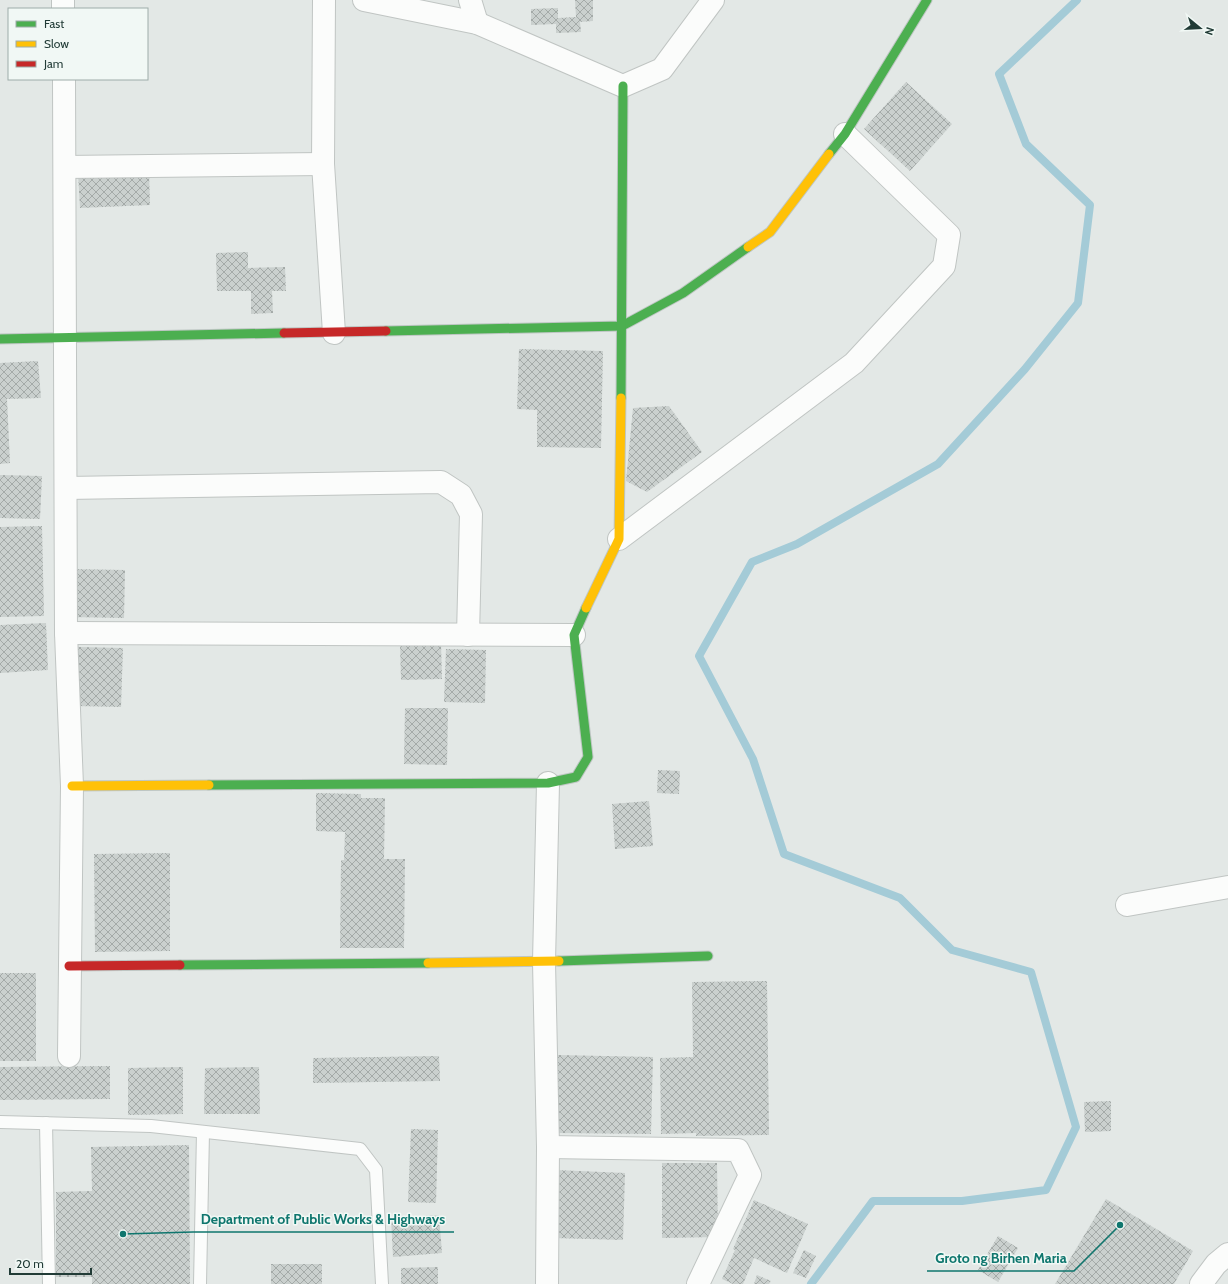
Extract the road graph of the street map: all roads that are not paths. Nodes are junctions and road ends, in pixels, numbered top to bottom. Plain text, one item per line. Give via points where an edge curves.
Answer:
1 (324, 0) edge
2 (364, 0) edge
3 (470, 0) edge
4 (713, 0) edge
5 (927, 0) edge
6 (477, 23) junction
7 (64, 80) edge
8 (623, 86) junction
9 (845, 134) junction
10 (322, 164) junction
11 (65, 167) junction
12 (622, 326) junction
13 (334, 333) junction
14 (65, 337) junction
15 (0, 338) edge
16 (66, 488) junction
17 (619, 539) junction
18 (66, 633) junction
19 (468, 635) junction
20 (574, 636) junction
21 (548, 783) junction
22 (72, 786) junction
23 (1228, 887) edge
24 (1127, 905) dead end
25 (708, 956) dead end
26 (544, 962) junction
27 (69, 966) junction
28 (69, 1056) dead end
29 (0, 1122) edge
30 (46, 1124) junction
31 (203, 1132) junction
32 (548, 1147) junction
33 (1228, 1254) edge
34 (49, 1284) edge
35 (200, 1284) edge
36 (382, 1284) edge
37 (547, 1284) edge
38 (698, 1284) edge
39 (1201, 1284) edge

1 - 10 street
2 - 6 street
3 - 6 street
4 - 8 street via 662,69
5 - 9 street
6 - 8 street
7 - 11 street
8 - 12 street
9 - 12 street via 770,232 683,294
9 - 17 street via 949,235 944,266 854,363
10 - 11 street
10 - 13 street
11 - 14 street
12 - 13 street
12 - 17 street
13 - 14 street
14 - 15 street
14 - 16 street
16 - 18 street
16 - 19 street via 441,482 461,495 471,514
17 - 20 street
18 - 19 street
18 - 22 street
19 - 20 street
20 - 21 street via 588,757 576,778
21 - 22 street
21 - 26 street
22 - 27 street
23 - 24 street
25 - 26 street
26 - 27 street
26 - 32 street
27 - 28 street
29 - 30 lane
30 - 31 lane via 151,1126
30 - 34 lane
31 - 35 lane
31 - 36 lane via 360,1149 376,1170
32 - 37 street
32 - 38 street via 738,1150 750,1175
33 - 39 street via 1216,1264

